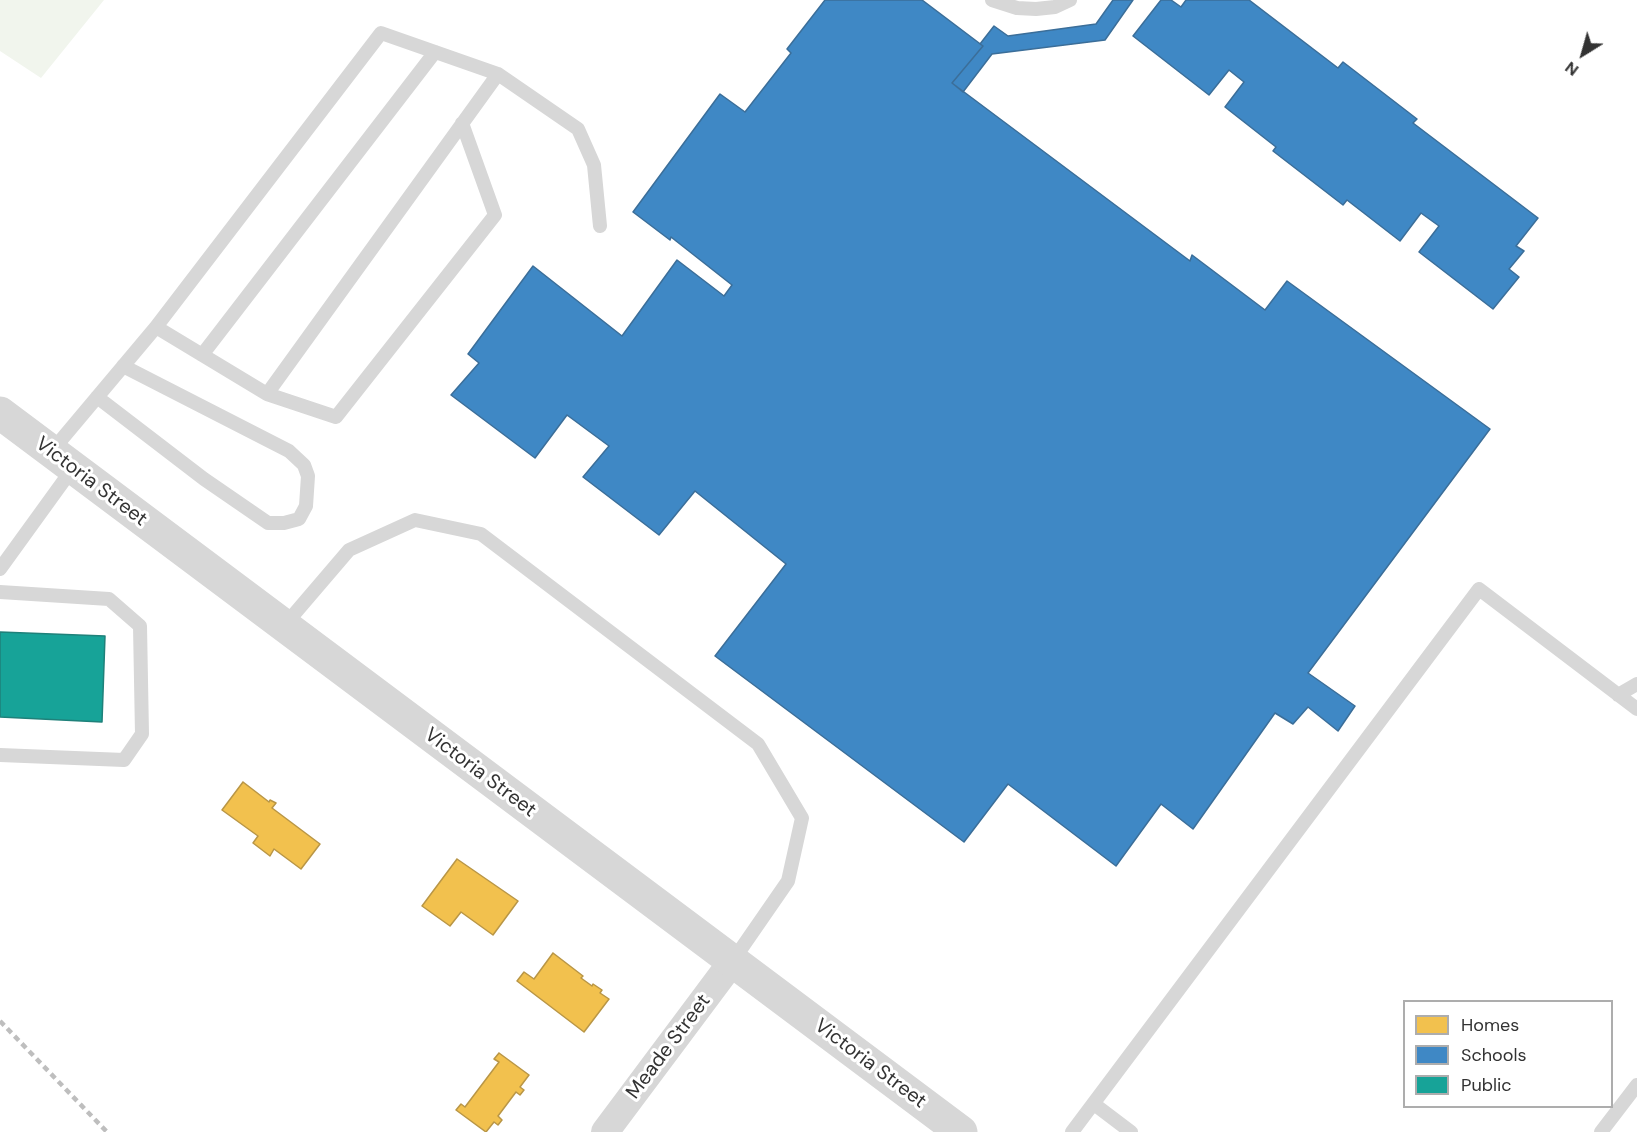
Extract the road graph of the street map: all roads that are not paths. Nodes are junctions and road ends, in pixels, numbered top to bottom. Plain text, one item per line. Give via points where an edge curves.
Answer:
1 (992, 0) edge
2 (1070, 0) edge
3 (435, 52) junction
4 (498, 74) junction
5 (462, 123) junction
6 (600, 226) dead end
7 (156, 327) junction
8 (202, 355) junction
9 (123, 366) junction
10 (267, 394) junction
11 (97, 397) junction
12 (0, 413) edge
13 (62, 460) junction
14 (0, 569) edge
15 (0, 592) edge
16 (284, 626) junction
17 (1637, 684) edge
18 (1618, 695) junction
19 (1637, 709) edge
20 (0, 755) edge
21 (732, 962) junction
22 (1637, 1084) edge
23 (1094, 1104) junction
24 (605, 1132) edge
25 (961, 1132) edge
26 (1072, 1132) edge
27 (1131, 1132) edge
28 (1601, 1132) edge

1 - 2 lane via 1036,9
3 - 4 lane
3 - 7 lane via 381,33
3 - 8 lane
4 - 5 lane
4 - 6 lane via 578,129 594,165
5 - 10 lane
5 - 10 lane via 495,215 336,417
7 - 8 lane
7 - 9 lane
8 - 10 lane
9 - 11 lane
9 - 11 lane via 289,451 304,465 308,476 306,506 299,519 268,523
11 - 13 lane
12 - 13 street, Victoria Street
13 - 14 lane
13 - 16 street, Victoria Street
15 - 20 lane via 109,599 140,626 142,734 124,759
16 - 21 street, Victoria Street
16 - 21 lane via 349,550 415,520 481,534 758,744 801,818 788,881
17 - 18 lane
18 - 19 lane
18 - 23 lane via 1479,589
21 - 24 street, Meade Street
21 - 25 street, Victoria Street
22 - 28 lane
23 - 26 lane
23 - 27 lane

